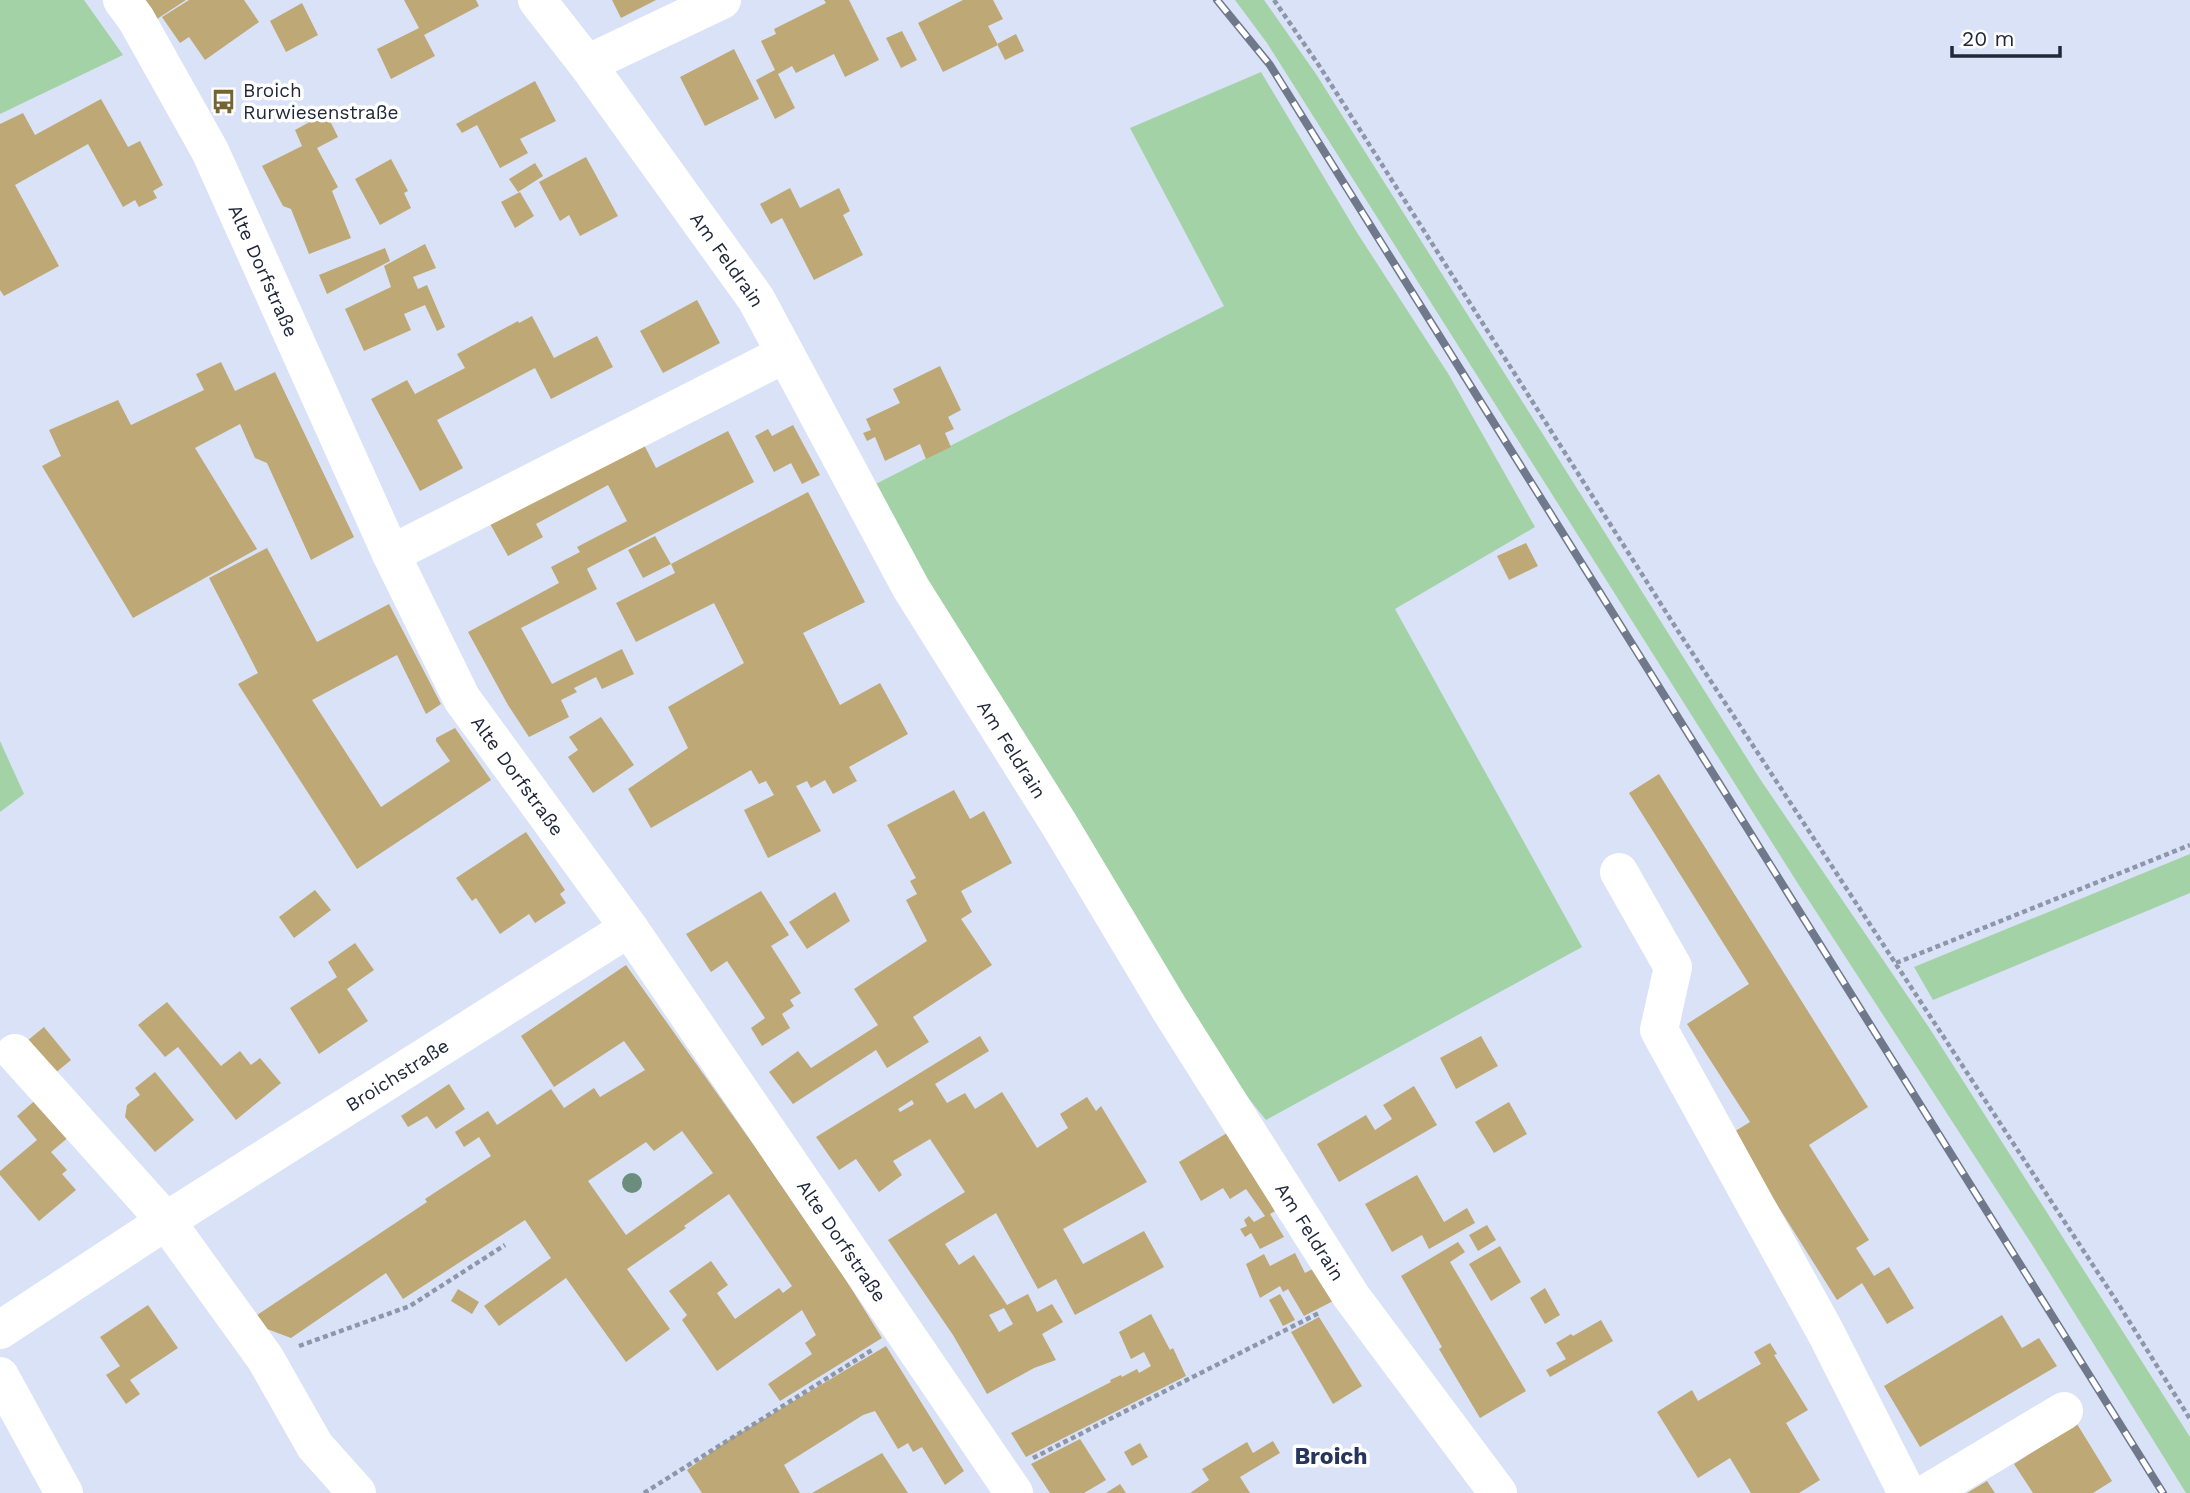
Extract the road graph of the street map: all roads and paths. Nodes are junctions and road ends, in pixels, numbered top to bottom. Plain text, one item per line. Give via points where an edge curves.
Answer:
1 (122, 0) edge
2 (537, 0) edge
3 (722, 0) edge
4 (1274, 0) edge
5 (587, 64) junction
6 (785, 354) junction
7 (391, 554) junction
8 (2190, 845) edge
9 (1619, 872) dead end
10 (629, 928) junction
11 (1896, 963) junction
12 (15, 1053) dead end
13 (166, 1221) junction
14 (505, 1245) dead end
15 (1351, 1296) junction
16 (905, 1330) junction
17 (0, 1331) edge
18 (265, 1358) junction
19 (0, 1376) edge
20 (2064, 1411) dead end
21 (2190, 1419) edge
22 (1008, 1483) edge
23 (64, 1493) edge
24 (357, 1493) edge
25 (644, 1493) edge
26 (1498, 1493) edge
27 (1907, 1493) edge
28 (1927, 1493) edge

1 - 7 street, Alte Dorfstraße via 209,151
2 - 5 street, Am Feldrain
3 - 5 street
4 - 11 path
5 - 6 street, Am Feldrain via 755,299
6 - 7 street
6 - 15 street, Am Feldrain via 911,588
7 - 10 street, Alte Dorfstraße via 462,699
8 - 11 path
9 - 27 street via 1673,967 1659,1030 1826,1333
10 - 13 street, Broichstraße
10 - 16 street, Alte Dorfstraße
11 - 21 path
12 - 13 street
13 - 17 street, Broichstraße
13 - 18 street
14 - 18 path via 410,1306
15 - 22 path
15 - 26 street, Am Feldrain
16 - 22 street, Alte Dorfstraße
16 - 25 path
18 - 24 street via 315,1446
19 - 23 street
20 - 28 street

